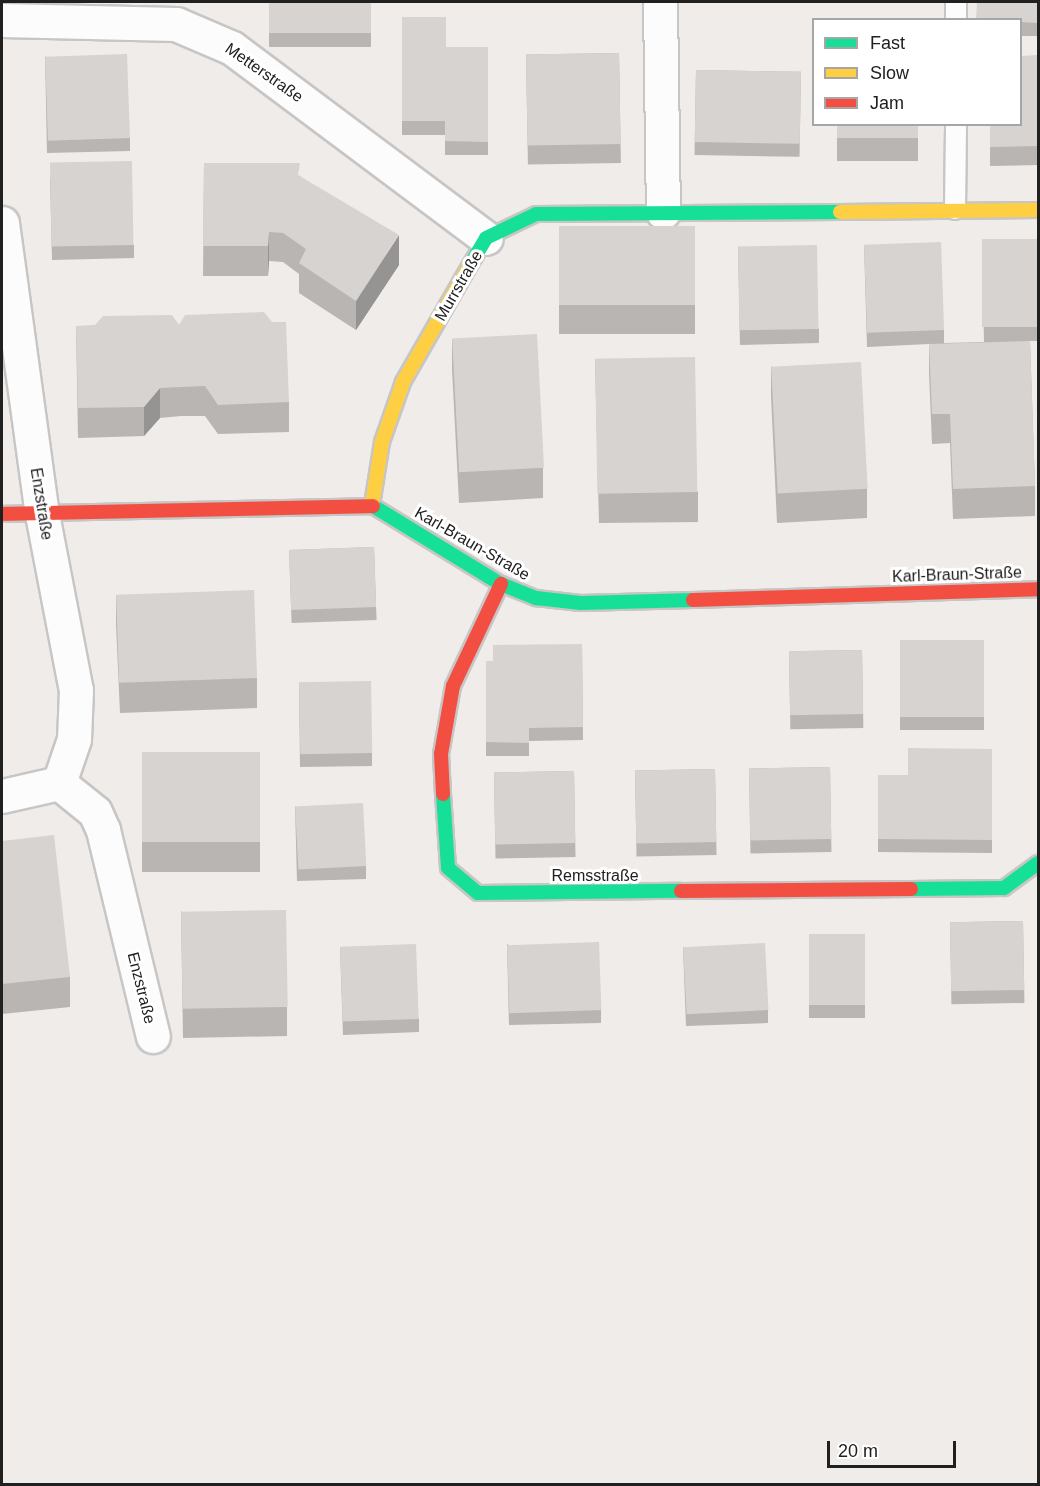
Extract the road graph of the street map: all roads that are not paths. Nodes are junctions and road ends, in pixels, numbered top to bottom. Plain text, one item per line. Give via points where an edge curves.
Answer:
1 (660, 2) edge
2 (956, 2) edge
3 (956, 18) edge
4 (2, 20) edge
5 (956, 126) edge
6 (955, 209) junction
7 (1038, 210) edge
8 (663, 212) junction
9 (2, 222) edge
10 (486, 238) junction
11 (372, 505) junction
12 (2, 514) edge
13 (42, 514) junction
14 (501, 584) junction
15 (1038, 589) edge
16 (59, 783) junction
17 (2, 796) edge
18 (1038, 863) edge
19 (153, 1036) dead end

1 - 8 street
2 - 3 lane
4 - 10 street, Metterstraße via 176,24 232,48
5 - 6 lane
6 - 7 street, Murrstraße
6 - 8 street, Murrstraße
8 - 10 street, Murrstraße via 536,214
9 - 13 street, Enzstraße
10 - 11 street, Murrstraße via 403,382 382,442
11 - 13 street
11 - 14 street, Karl-Braun-Straße
12 - 13 street
13 - 16 street, Enzstraße via 76,690 74,739
14 - 15 street, Karl-Braun-Straße via 536,598 581,603
14 - 18 street, Remsstraße via 453,686 441,754 448,868 478,893 1004,888
16 - 17 street
16 - 19 street, Enzstraße via 95,812 103,830

